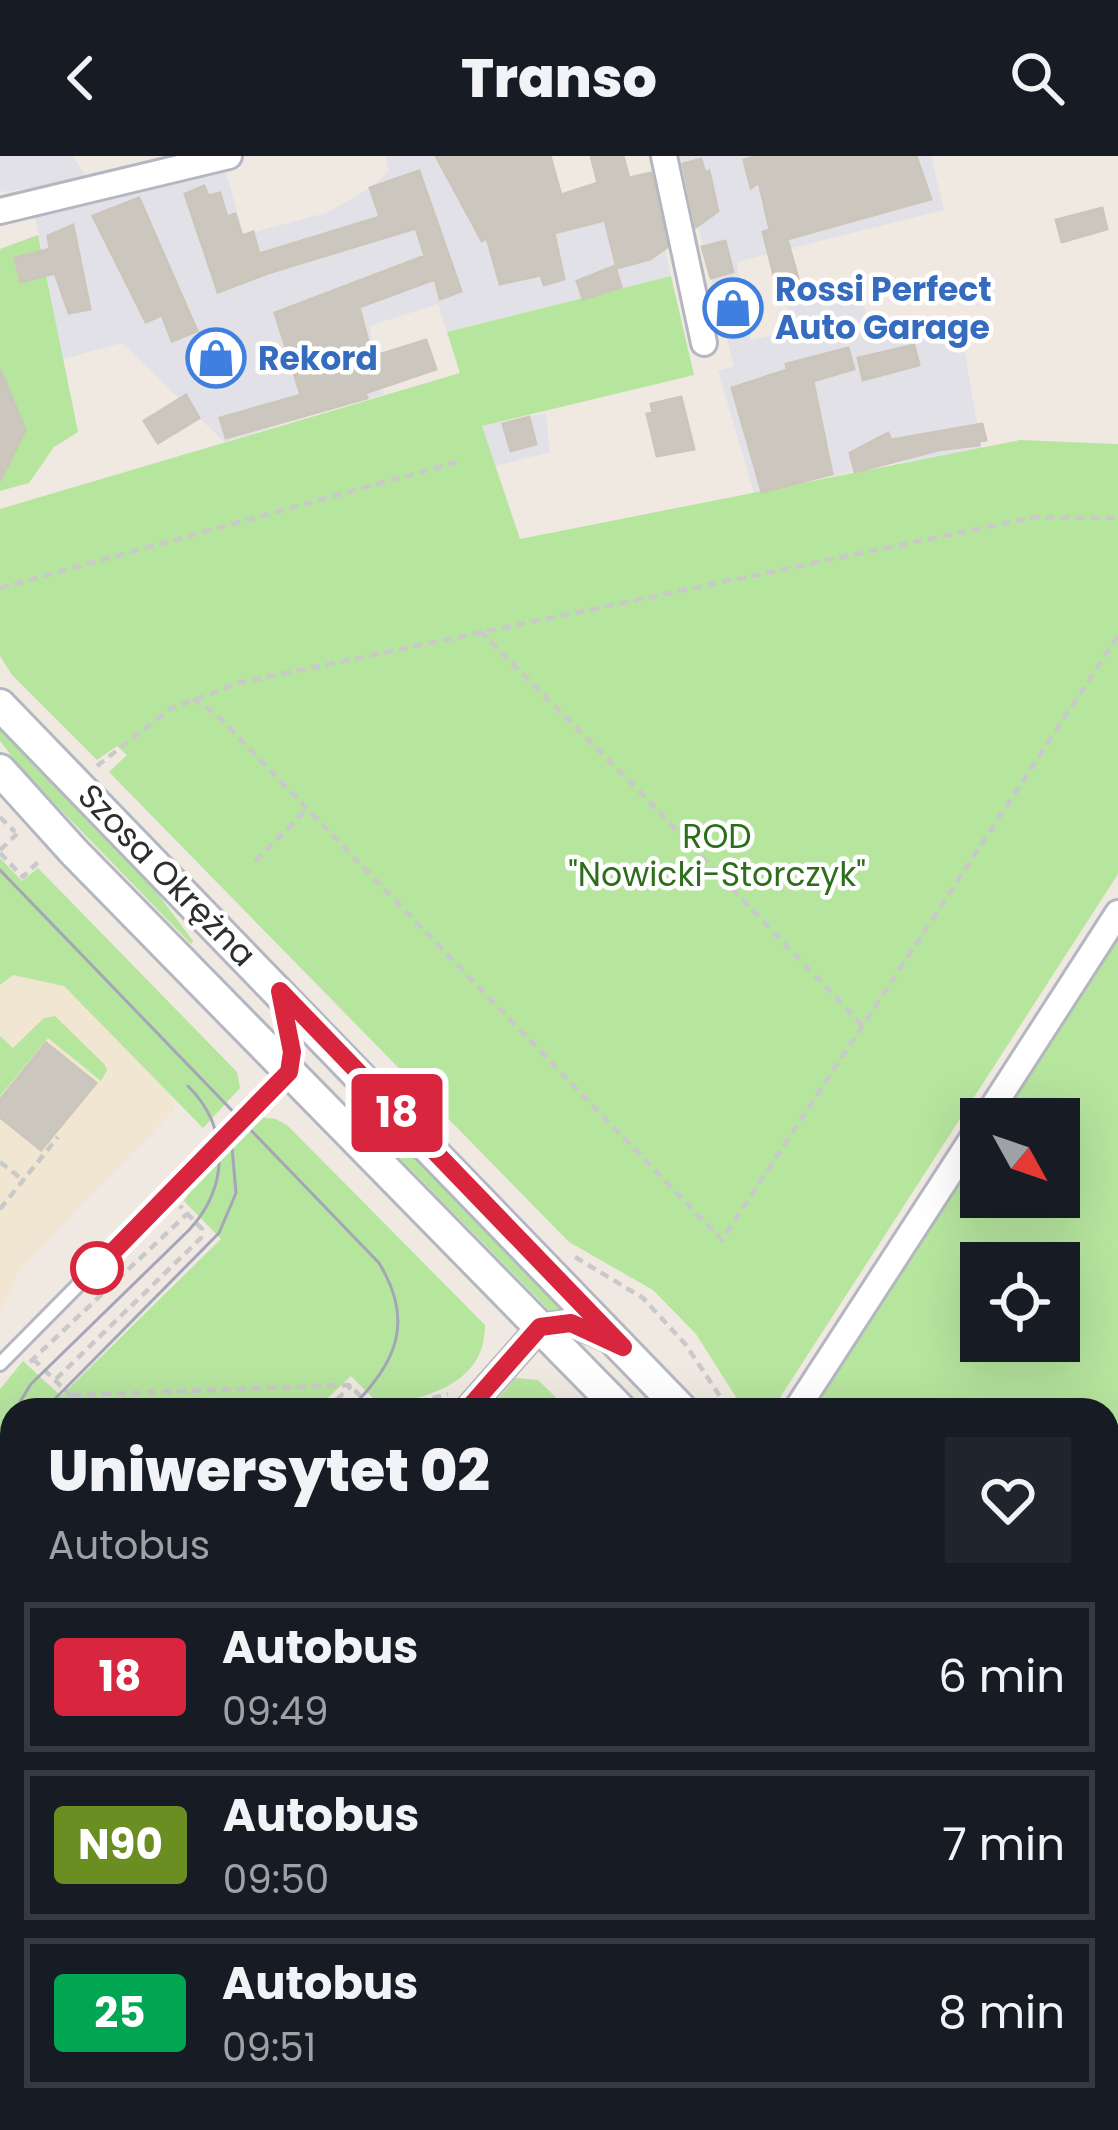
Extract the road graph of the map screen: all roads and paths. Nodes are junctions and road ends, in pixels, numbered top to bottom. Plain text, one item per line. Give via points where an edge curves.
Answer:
1 (229, 156) edge
2 (664, 156) edge
3 (0, 211) edge
4 (704, 343) dead end
5 (461, 461) dead end
6 (1118, 518) edge
7 (0, 588) edge
8 (479, 630) junction
9 (1118, 636) edge
10 (193, 699) junction
11 (0, 705) edge
12 (94, 768) dead end
13 (0, 770) edge
14 (307, 809) junction
15 (17, 834) dead end
16 (0, 852) edge
17 (41, 859) dead end
18 (255, 861) dead end
19 (1118, 913) edge
20 (280, 991) junction
21 (864, 1028) junction
22 (289, 1072) junction
23 (999, 1098) edge
24 (58, 1137) dead end
25 (960, 1157) edge
26 (0, 1162) edge
27 (23, 1180) junction
28 (180, 1206) dead end
29 (0, 1209) edge
30 (187, 1214) junction
31 (565, 1251) dead end
32 (540, 1327) junction
33 (17, 1345) junction
34 (623, 1347) junction
35 (35, 1361) junction
36 (0, 1364) edge
37 (56, 1379) junction
38 (463, 1382) dead end
39 (351, 1386) junction
40 (72, 1395) junction
41 (75, 1398) edge
42 (338, 1398) edge
43 (361, 1398) edge
44 (432, 1398) edge
45 (478, 1398) edge
46 (609, 1398) edge
47 (671, 1398) edge
48 (721, 1398) edge
49 (804, 1398) edge

1 - 3 street
2 - 4 street
5 - 7 path
6 - 8 path via 1035,517
8 - 10 path
8 - 21 path
9 - 21 path
10 - 12 path
10 - 14 path
11 - 20 street, Szosa Okrężna
13 - 22 street, Szosa Okrężna
14 - 18 path
14 - 21 path via 722,1240
15 - 16 path
16 - 17 path via 23,877
19 - 23 street
20 - 22 lane
20 - 34 street, Szosa Okrężna
22 - 32 street, Szosa Okrężna
22 - 33 lane
24 - 27 path
25 - 49 street
26 - 27 path
27 - 29 path
28 - 30 path
30 - 35 path
30 - 37 path via 201,1238
31 - 48 path via 643,1298
32 - 34 street via 571,1323
32 - 45 street
32 - 46 street, Szosa Okrężna
33 - 35 path
33 - 36 lane
34 - 47 street, Szosa Okrężna
35 - 37 path
37 - 40 path
38 - 44 path
39 - 40 path
39 - 42 path
39 - 43 path
40 - 41 path

